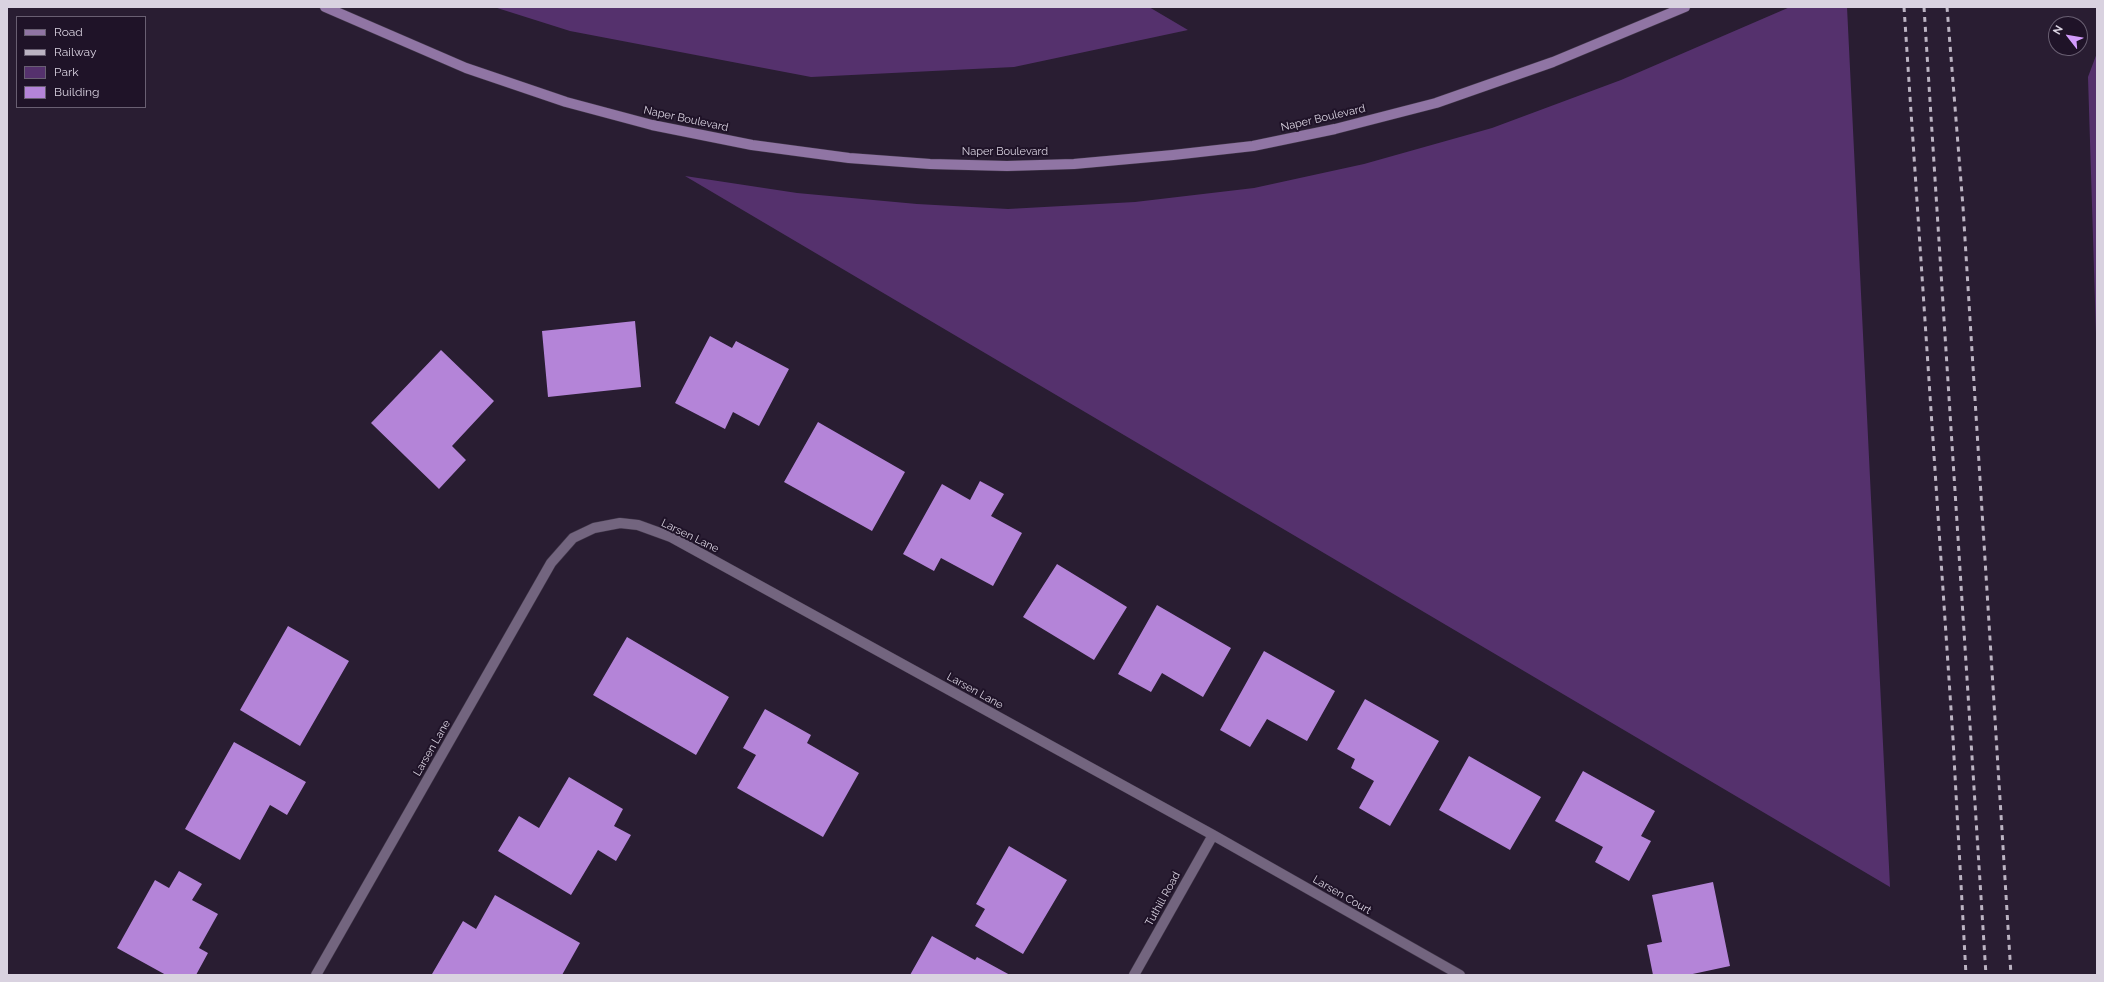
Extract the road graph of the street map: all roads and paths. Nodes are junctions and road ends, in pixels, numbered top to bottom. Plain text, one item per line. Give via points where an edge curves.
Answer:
1 (324, 7) edge
2 (1685, 7) edge
3 (1213, 835) junction
4 (316, 975) edge
5 (1134, 975) edge
6 (1460, 975) edge

1 - 2 main road, Naper Boulevard via 466,68 566,102 652,125 752,145 848,158 1007,166 1074,164 1173,156 1253,146 1335,129 1436,103 1553,62
3 - 4 street, Larsen Lane via 671,537 638,525 620,523 594,528 573,538 551,563
3 - 5 street, Tuthill Road
3 - 6 street, Larsen Court

